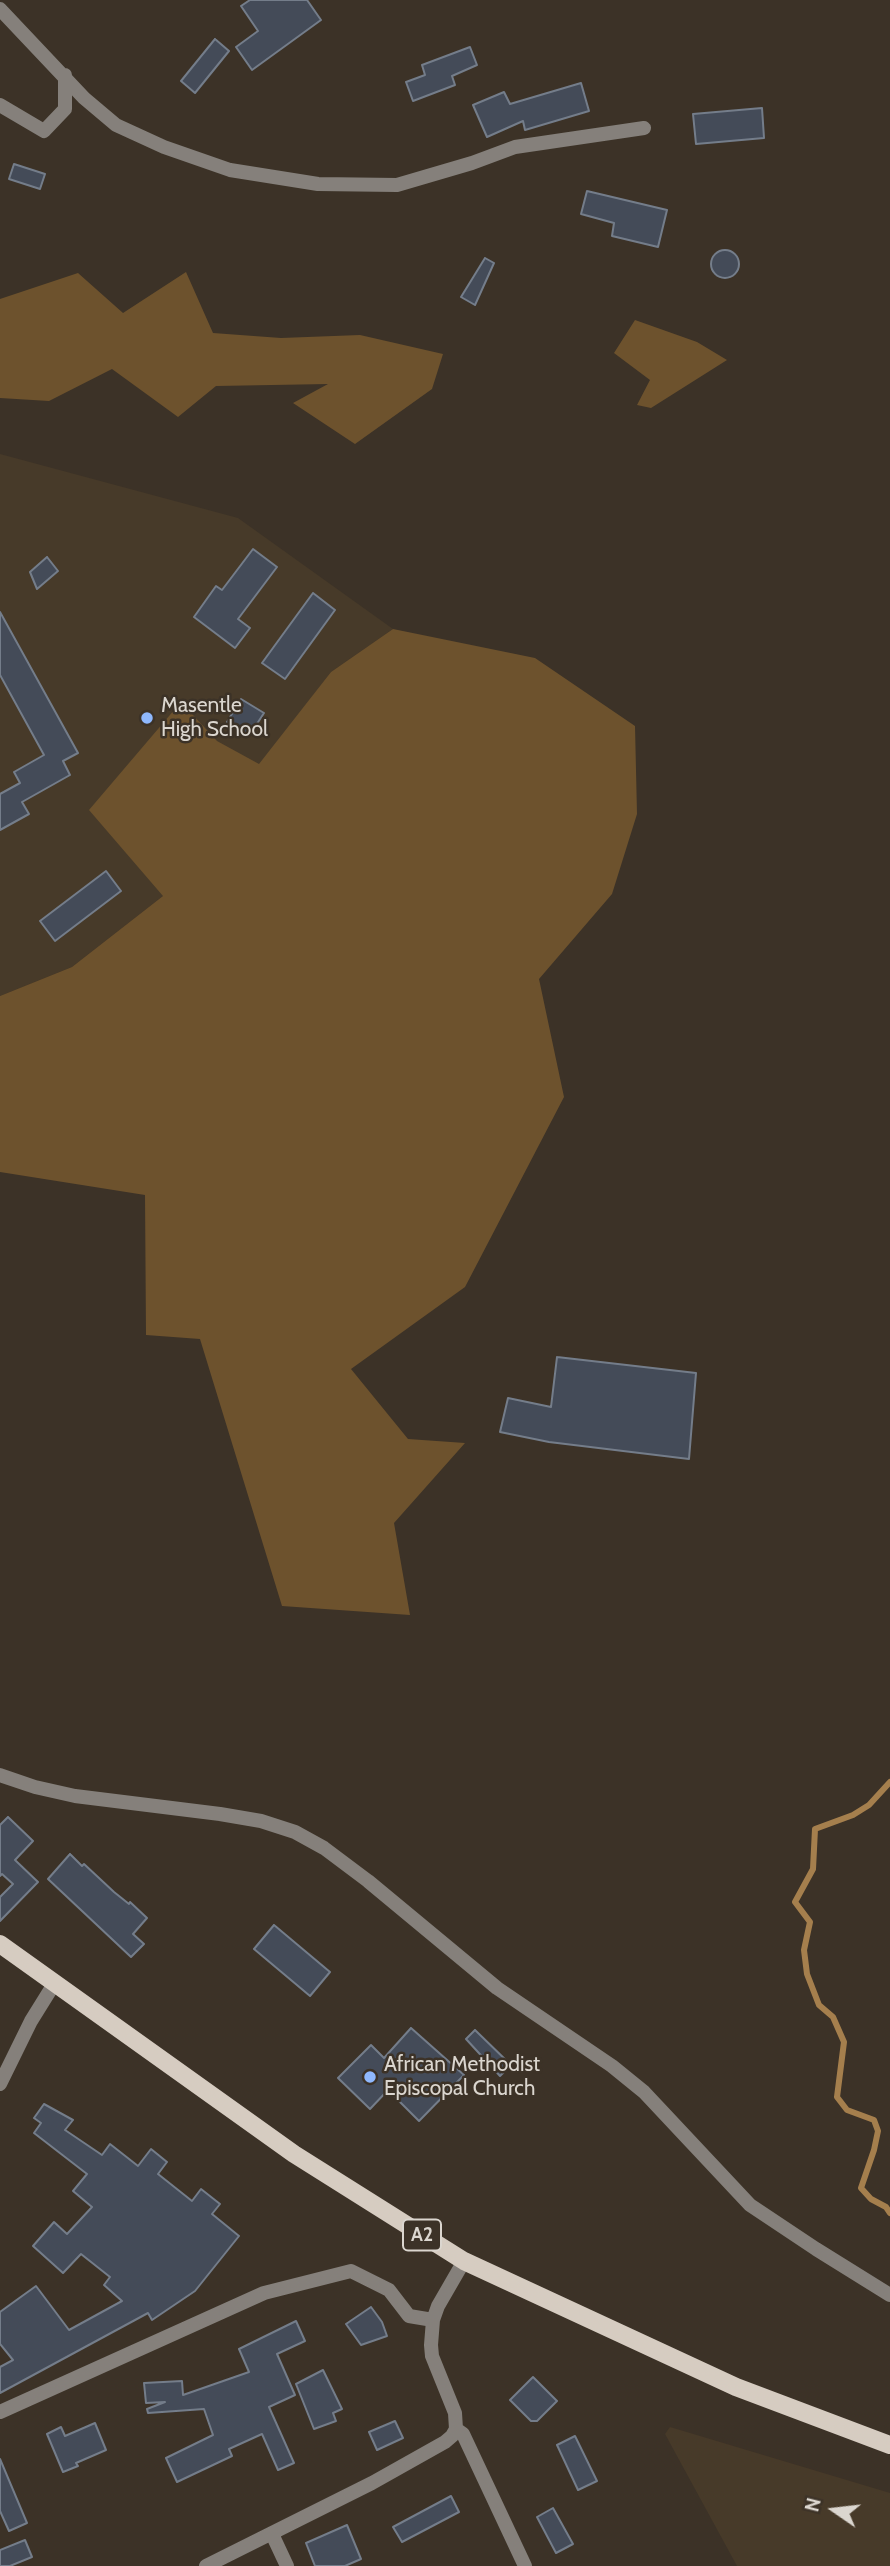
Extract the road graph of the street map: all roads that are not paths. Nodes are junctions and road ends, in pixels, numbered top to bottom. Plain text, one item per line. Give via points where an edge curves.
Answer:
1 (0, 9) edge
2 (65, 75) junction
3 (0, 105) edge
4 (644, 128) dead end
5 (0, 1775) edge
6 (0, 1944) edge
7 (54, 1984) junction
8 (0, 2084) edge
9 (464, 2261) junction
10 (890, 2294) edge
11 (433, 2320) junction
12 (0, 2412) edge
13 (456, 2429) junction
14 (890, 2445) edge
15 (272, 2533) junction
16 (206, 2566) edge
17 (287, 2566) edge
18 (525, 2566) edge

1 - 2 street
2 - 3 street via 65,109 44,131
2 - 4 street via 116,125 164,147 230,170 318,184 397,185 515,147
5 - 10 street via 75,1796 261,1821 324,1848 497,1988 644,2092 750,2205
6 - 7 main road, A2
7 - 8 street
7 - 9 main road, A2 via 294,2154
9 - 11 street
9 - 14 main road, A2 via 736,2387
11 - 12 street via 409,2315 389,2290 351,2270 264,2293
11 - 13 street via 432,2356 455,2413
13 - 15 street via 445,2442
13 - 18 street via 463,2434
15 - 16 street
15 - 17 street

